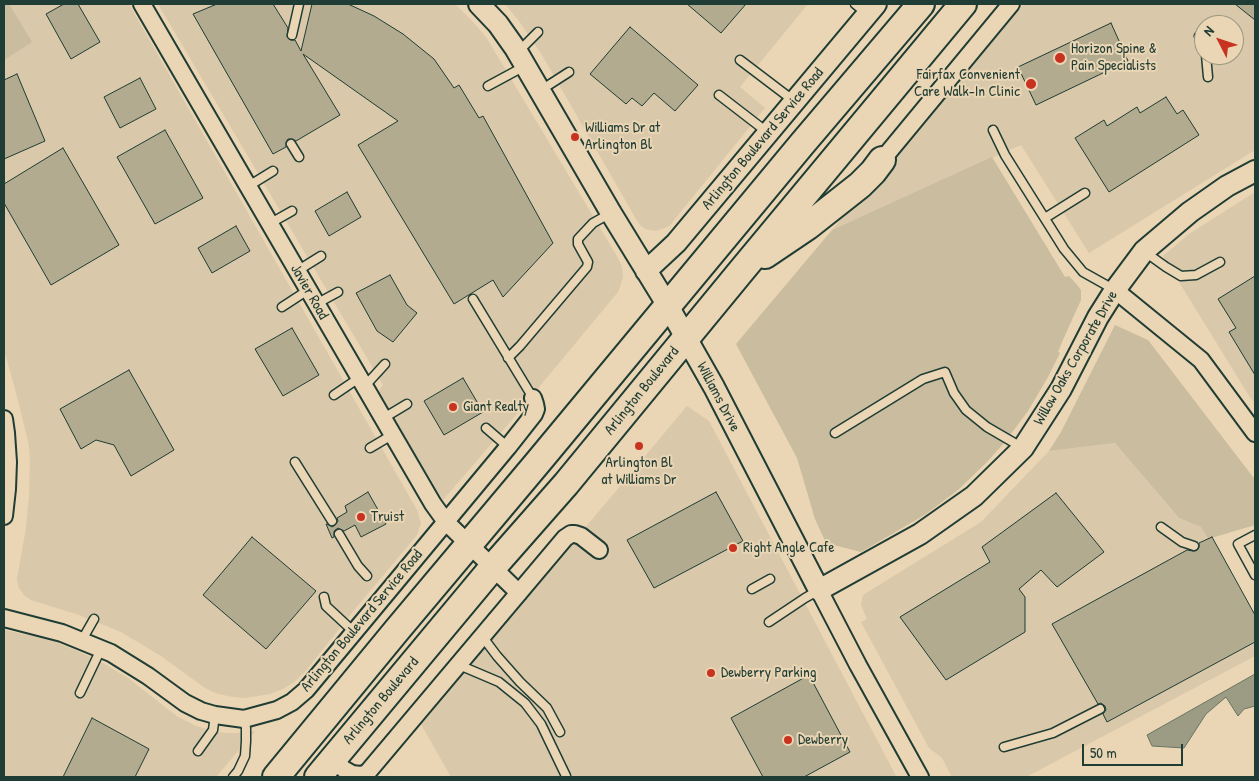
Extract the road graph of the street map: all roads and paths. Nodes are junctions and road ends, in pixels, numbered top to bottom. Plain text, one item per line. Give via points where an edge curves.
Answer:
1 (142, 4) edge
2 (299, 4) edge
3 (480, 4) edge
4 (915, 4) edge
5 (920, 4) edge
6 (963, 4) edge
7 (969, 4) edge
8 (1011, 4) edge
9 (866, 7) edge
10 (538, 32) dead end
11 (292, 34) dead end
12 (935, 38) junction
13 (880, 51) junction
14 (521, 59) junction
15 (740, 60) dead end
16 (1207, 65) edge
17 (569, 72) dead end
18 (1208, 77) dead end
19 (488, 86) dead end
20 (540, 91) junction
21 (719, 94) dead end
22 (794, 102) junction
23 (993, 130) dead end
24 (768, 132) junction
25 (291, 144) dead end
26 (298, 157) dead end
27 (882, 160) joint
28 (273, 171) dead end
29 (1255, 171) edge
30 (247, 186) junction
31 (1085, 193) dead end
32 (292, 211) dead end
33 (611, 213) junction
34 (1045, 218) junction
35 (269, 224) junction
36 (1144, 251) junction
37 (321, 256) dead end
38 (1220, 262) dead end
39 (742, 270) junction
40 (296, 271) junction
41 (646, 271) junction
42 (308, 290) junction
43 (1115, 290) junction
44 (338, 292) dead end
45 (473, 299) dead end
46 (316, 304) junction
47 (668, 306) junction
48 (282, 307) dead end
49 (686, 338) junction
50 (508, 358) junction
51 (385, 364) dead end
52 (361, 382) junction
53 (334, 395) dead end
54 (533, 398) joint
55 (407, 404) dead end
56 (4, 419) edge
57 (382, 419) junction
58 (486, 428) dead end
59 (835, 433) dead end
60 (1255, 433) edge
61 (392, 435) junction
62 (508, 447) junction
63 (370, 448) dead end
64 (1022, 448) junction
65 (295, 462) dead end
66 (4, 516) edge
67 (332, 521) dead end
68 (446, 522) junction
69 (1161, 527) dead end
70 (339, 534) dead end
71 (1255, 535) edge
72 (469, 544) junction
73 (1194, 546) dead end
74 (599, 550) dead end
75 (492, 568) junction
76 (367, 576) dead end
77 (1255, 576) edge
78 (770, 580) dead end
79 (752, 589) dead end
80 (819, 590) junction
81 (519, 593) junction
82 (324, 596) dead end
83 (4, 618) edge
84 (94, 619) dead end
85 (769, 622) dead end
86 (354, 632) junction
87 (482, 636) junction
88 (82, 640) junction
89 (101, 649) junction
90 (459, 665) junction
91 (80, 692) dead end
92 (1100, 709) dead end
93 (215, 715) junction
94 (244, 719) junction
95 (560, 732) dead end
96 (1004, 747) dead end
97 (198, 751) dead end
98 (325, 769) edge
99 (566, 776) edge
100 (233, 777) edge
101 (276, 777) edge
102 (920, 777) edge

1 - 30 street, Javier Road
2 - 11 lane
3 - 14 street, Williams Drive
4 - 13 main road
5 - 13 main road
6 - 12 main road, Arlington Boulevard
7 - 12 main road
8 - 27 street
9 - 22 street, Arlington Boulevard Service Road
10 - 14 lane
12 - 39 main road, Arlington Boulevard
13 - 47 main road
14 - 19 lane
14 - 20 street, Williams Drive
15 - 22 lane
16 - 18 lane
17 - 20 lane
20 - 33 street, Williams Drive
21 - 24 lane
22 - 24 street, Arlington Boulevard Service Road
23 - 34 lane
24 - 41 street, Arlington Boulevard Service Road via 676,243
25 - 26 lane
27 - 39 main road via 860,185 808,226
28 - 30 lane
29 - 36 street, Willow Oaks Corporate Drive via 1190,212
30 - 35 street, Javier Road
31 - 34 lane
32 - 35 lane
33 - 41 street, Williams Drive
33 - 50 lane via 593,223 578,239 587,267
34 - 43 lane via 1083,272
35 - 40 street, Javier Road
36 - 38 lane via 1181,276 1196,275
36 - 43 street, Willow Oaks Corporate Drive
37 - 40 lane
39 - 49 main road, Arlington Boulevard
40 - 42 street, Javier Road
41 - 47 street, Williams Drive
42 - 46 street, Javier Road
42 - 48 lane
43 - 60 street via 1202,360
43 - 64 street, Willow Oaks Corporate Drive via 1061,389
44 - 46 lane
45 - 50 lane
46 - 52 street, Javier Road
47 - 49 street, Williams Drive
47 - 72 main road
49 - 75 main road, Arlington Boulevard
49 - 80 street, Williams Drive
50 - 54 lane
51 - 52 lane
52 - 53 lane
52 - 57 street, Javier Road
54 - 62 street, Arlington Boulevard Service Road via 534,414
55 - 57 lane
56 - 66 street via 8,462
57 - 61 street, Javier Road
58 - 62 lane
59 - 64 lane via 924,379 945,372 966,410
61 - 63 lane
61 - 68 street, Javier Road
62 - 68 street, Arlington Boulevard Service Road
64 - 80 street, Willow Oaks Corporate Drive via 974,496 920,534
65 - 67 lane
68 - 72 street, Javier Road
68 - 86 street, Arlington Boulevard Service Road
69 - 73 lane via 1182,542
70 - 76 lane
71 - 77 lane via 1238,544
72 - 75 street, Javier Road
72 - 101 main road
74 - 81 street via 581,536 571,534
75 - 81 street, Javier Road
75 - 98 main road, Arlington Boulevard
78 - 79 lane
80 - 85 lane
80 - 102 street, Williams Drive
81 - 87 street
82 - 86 lane via 326,606
83 - 88 street
84 - 88 lane
86 - 94 street, Arlington Boulevard Service Road via 306,690 292,702 277,710
87 - 90 street
87 - 95 lane via 520,682 547,708
88 - 89 street
89 - 91 lane
89 - 93 street via 141,671 185,703
90 - 98 street via 367,773 361,775
90 - 99 lane via 499,682 525,703 541,724
92 - 96 lane via 1053,733
93 - 94 street
93 - 97 lane via 213,730
94 - 100 lane via 245,756

